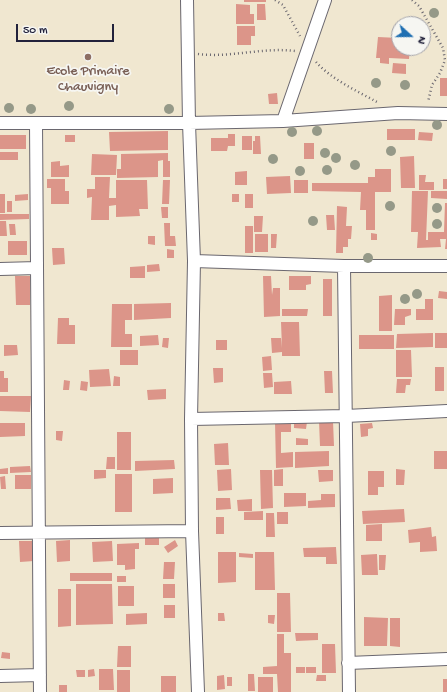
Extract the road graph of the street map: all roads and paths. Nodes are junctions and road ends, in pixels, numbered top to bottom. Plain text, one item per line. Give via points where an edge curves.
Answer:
1 (187, 0) edge
2 (274, 0) edge
3 (325, 0) edge
4 (412, 0) edge
5 (307, 52) junction
6 (188, 53) junction
7 (447, 56) edge
8 (445, 60) junction
9 (398, 113) junction
10 (428, 114) junction
11 (447, 114) edge
12 (283, 121) junction
13 (0, 123) edge
14 (36, 123) junction
15 (189, 123) junction
16 (194, 261) junction
17 (344, 266) junction
18 (447, 266) edge
19 (37, 268) junction
20 (0, 269) edge
21 (447, 411) edge
22 (346, 416) junction
23 (191, 419) junction
24 (192, 531) junction
25 (0, 533) edge
26 (39, 533) junction
27 (447, 659) edge
28 (348, 663) junction
29 (40, 675) junction
30 (0, 676) edge
31 (40, 692) edge
32 (198, 692) edge
33 (349, 692) edge

1 - 6 street
2 - 5 path via 283,5
3 - 5 street
4 - 8 path via 443,48
5 - 6 path via 274,50 213,56
5 - 9 path via 320,67 351,88
5 - 12 street
6 - 15 street
7 - 8 path
8 - 10 path via 432,85
9 - 10 street
9 - 12 street
10 - 11 street
12 - 15 street
13 - 14 street
14 - 15 street
14 - 19 street
15 - 16 street
16 - 17 street
16 - 23 street
17 - 18 street
17 - 22 street
19 - 20 street
19 - 26 street
21 - 22 street
22 - 23 street
22 - 28 street
23 - 24 street
24 - 26 street
24 - 32 street
25 - 26 street
26 - 29 street
27 - 28 street
28 - 33 street
29 - 30 street
29 - 31 street

